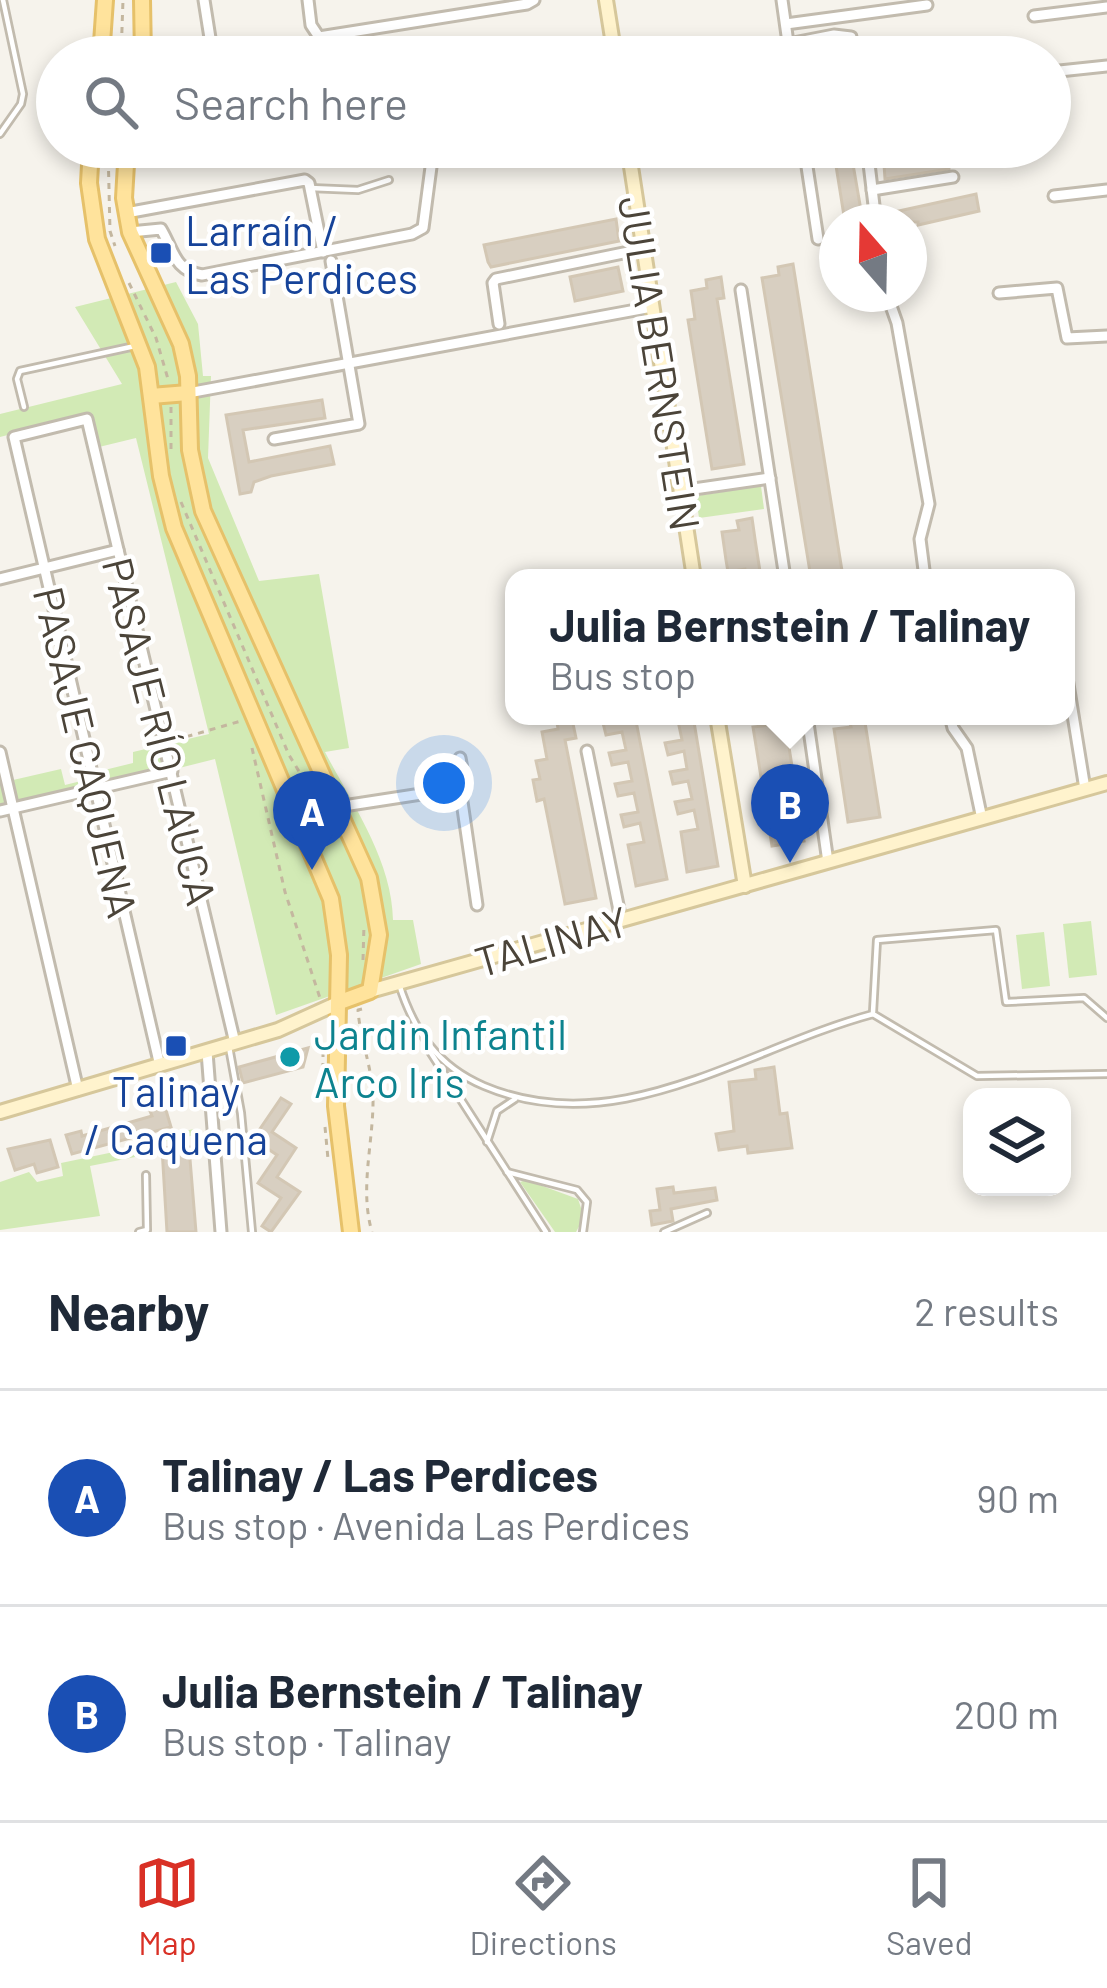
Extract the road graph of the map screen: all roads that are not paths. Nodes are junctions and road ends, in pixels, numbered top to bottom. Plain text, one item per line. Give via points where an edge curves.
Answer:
1 (3, 0) edge
2 (105, 0) edge
3 (142, 0) edge
4 (204, 0) edge
5 (308, 0) edge
6 (534, 0) edge
7 (606, 0) edge
8 (782, 0) edge
9 (843, 0) edge
10 (927, 5) dead end
11 (1107, 8) edge
12 (846, 16) junction
13 (1034, 16) dead end
14 (786, 24) junction
15 (102, 36) edge
16 (143, 36) edge
17 (210, 36) edge
18 (318, 36) edge
19 (325, 36) edge
20 (612, 36) edge
21 (787, 36) edge
22 (1107, 66) edge
23 (1071, 70) edge
24 (0, 134) edge
25 (90, 168) edge
26 (126, 168) edge
27 (431, 168) edge
28 (631, 168) edge
29 (807, 168) edge
30 (869, 168) edge
31 (953, 177) dead end
32 (389, 180) dead end
33 (310, 188) junction
34 (872, 190) junction
35 (1107, 190) edge
36 (1054, 196) dead end
37 (874, 204) edge
38 (126, 213) junction
39 (130, 232) junction
40 (818, 239) dead end
41 (643, 249) junction
42 (327, 256) junction
43 (741, 290) dead end
44 (1000, 293) dead end
45 (652, 307) junction
46 (893, 312) edge
47 (499, 324) dead end
48 (1107, 336) edge
49 (140, 345) junction
50 (351, 364) junction
51 (188, 393) junction
52 (151, 396) junction
53 (24, 406) dead end
54 (87, 419) joint
55 (274, 440) dead end
56 (770, 478) junction
57 (680, 491) junction
58 (118, 550) junction
59 (45, 568) junction
60 (693, 569) edge
61 (784, 569) edge
62 (924, 569) edge
63 (0, 579) edge
64 (718, 725) edge
65 (808, 725) edge
66 (952, 725) edge
67 (1075, 725) edge
68 (587, 751) dead end
69 (0, 752) edge
70 (460, 758) dead end
71 (172, 771) junction
72 (1107, 783) edge
73 (96, 788) junction
74 (460, 788) junction
75 (1085, 789) junction
76 (337, 807) junction
77 (6, 810) edge
78 (982, 819) junction
79 (828, 862) junction
80 (745, 886) junction
81 (477, 905) dead end
82 (621, 920) junction
83 (399, 982) junction
84 (374, 997) junction
85 (340, 1002) junction
86 (873, 1014) junction
87 (1107, 1018) edge
88 (424, 1041) junction
89 (232, 1044) junction
90 (207, 1052) junction
91 (1107, 1063) edge
92 (160, 1066) junction
93 (1105, 1072) edge
94 (78, 1090) junction
95 (0, 1094) edge
96 (517, 1098) junction
97 (2, 1112) edge
98 (487, 1142) junction
99 (507, 1172) junction
100 (146, 1175) dead end
101 (707, 1213) dead end
102 (139, 1232) edge
103 (221, 1232) edge
104 (252, 1232) edge
105 (351, 1232) edge
106 (546, 1232) edge
107 (583, 1232) edge
108 (664, 1232) edge

1 - 24 lane via 23,94
2 - 15 main road
3 - 16 main road
4 - 17 street
5 - 18 street
6 - 19 street
7 - 20 street
8 - 14 street
9 - 12 street
10 - 12 street
11 - 13 street
12 - 14 street
14 - 21 street
22 - 23 street
25 - 49 main road via 97,239
26 - 38 main road
27 - 42 street via 423,228
28 - 41 street, JULIA BERNSTEIN
29 - 40 street
30 - 34 street
31 - 34 street
32 - 33 lane via 358,190
33 - 38 street via 305,180 289,182
33 - 42 street
34 - 37 street
35 - 36 street
38 - 39 main road
39 - 42 street via 161,229 176,262 202,275
39 - 51 main road via 176,328
41 - 45 street, JULIA BERNSTEIN
41 - 47 street via 503,275 493,283
42 - 50 street
43 - 56 street
44 - 48 street via 1057,288 1067,338
45 - 50 street
45 - 57 street, JULIA BERNSTEIN
46 - 62 street via 928,504
49 - 52 main road
49 - 53 lane via 20,371
50 - 51 street
50 - 55 street via 359,424
51 - 52 main road
51 - 76 main road via 203,512
52 - 85 main road via 174,528 331,899
54 - 58 street, PASAJE RÍO LAUCA
54 - 59 street, PASAJE CAQUENA via 14,437
56 - 57 street
56 - 61 street
57 - 60 street, JULIA BERNSTEIN
58 - 59 street
58 - 71 street, PASAJE RÍO LAUCA
59 - 63 street
59 - 73 street, PASAJE CAQUENA
64 - 80 street
65 - 79 street
66 - 78 street via 967,748
67 - 75 street
68 - 82 street
69 - 77 street
70 - 74 street
71 - 73 street
71 - 89 street, PASAJE RÍO LAUCA
72 - 75 street, TALINAY
73 - 77 street
73 - 92 street, PASAJE CAQUENA
74 - 76 street
74 - 81 street
75 - 78 street, TALINAY
76 - 84 main road via 376,902
77 - 94 street
78 - 79 street, TALINAY
79 - 80 street, TALINAY
80 - 82 street, TALINAY
82 - 83 street, TALINAY
83 - 84 street, TALINAY
83 - 88 lane
84 - 85 main road, TALINAY
85 - 89 street, TALINAY
85 - 105 main road via 335,1106
86 - 87 lane via 877,940 997,930 1006,1001 1084,998
86 - 93 lane via 977,1076
86 - 96 lane via 637,1097 565,1106
88 - 96 lane via 466,1078
88 - 98 lane
89 - 90 street, TALINAY
89 - 104 lane
90 - 92 street, TALINAY
90 - 103 street
91 - 93 lane
92 - 94 street, TALINAY
94 - 97 street, TALINAY
95 - 97 street
96 - 98 lane via 497,1111
98 - 99 lane
99 - 106 lane
99 - 107 lane via 577,1190 587,1202
100 - 102 lane via 147,1230
101 - 108 lane

